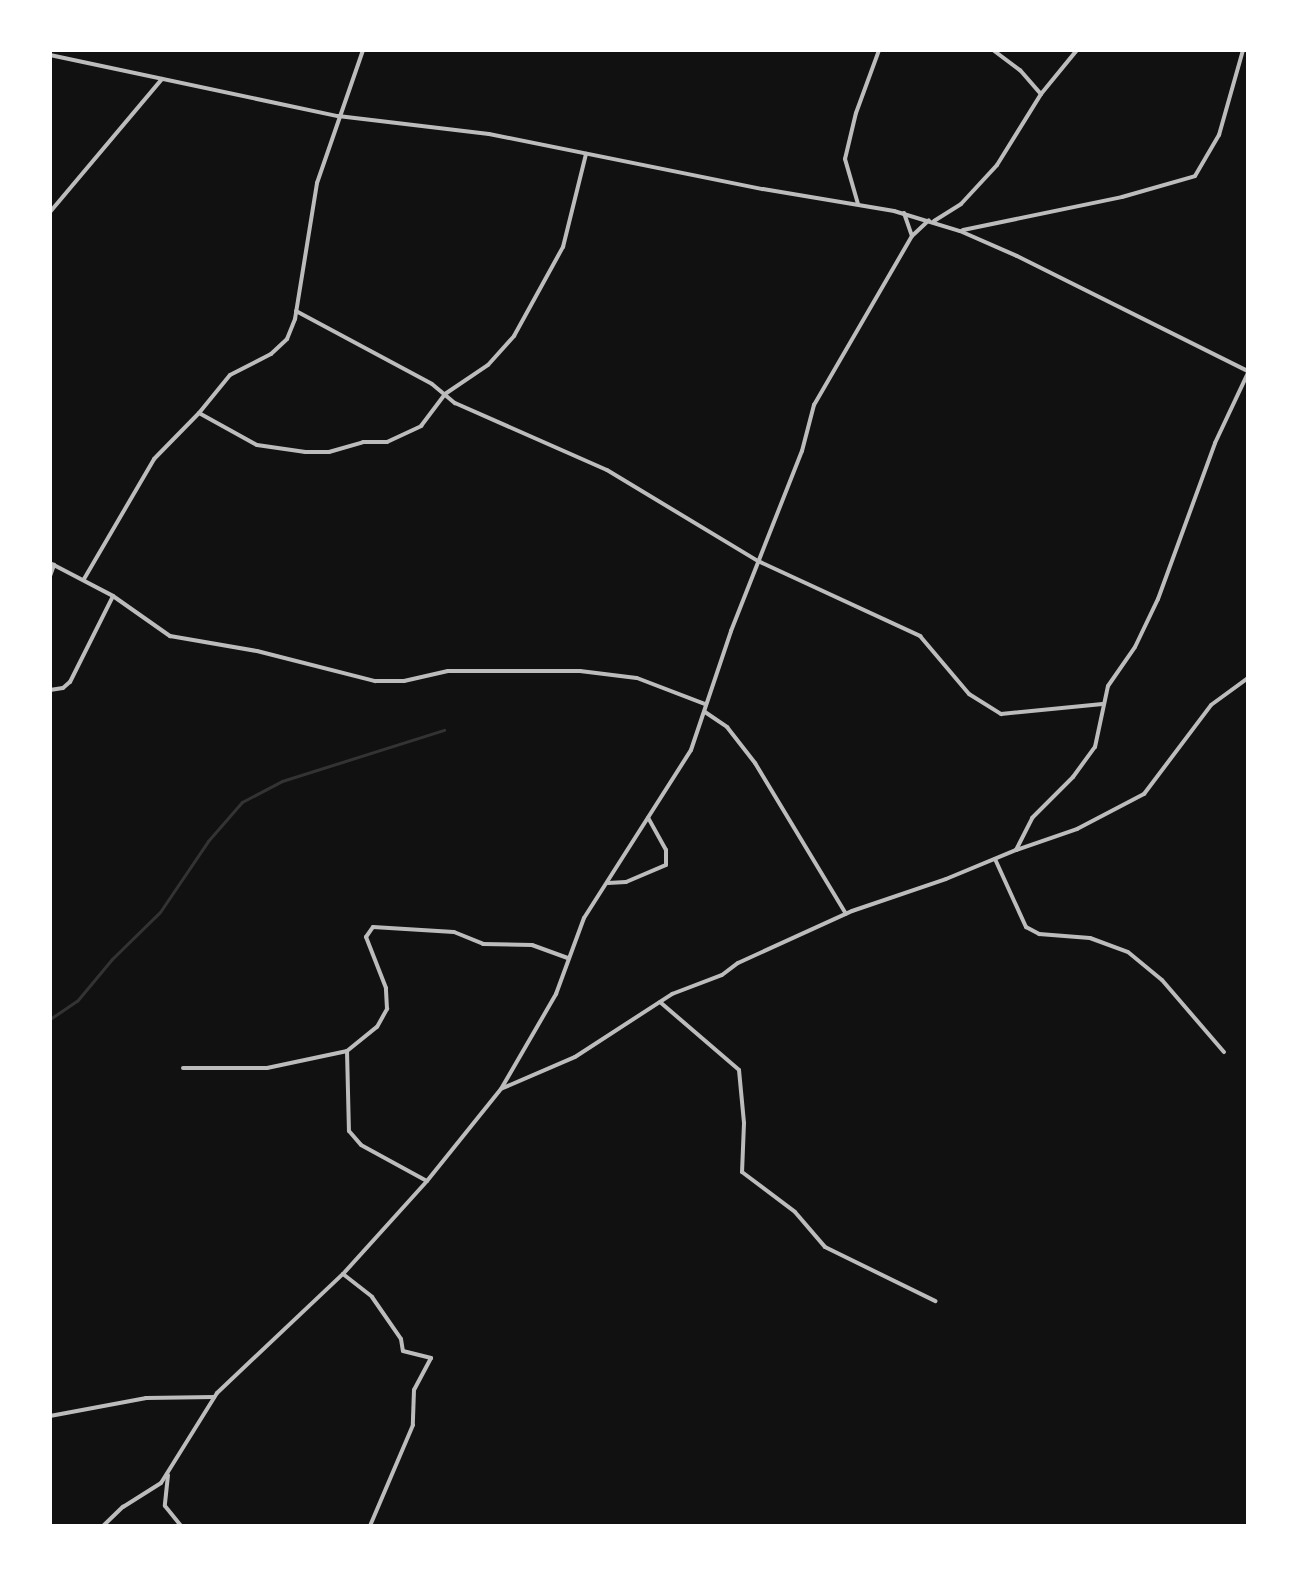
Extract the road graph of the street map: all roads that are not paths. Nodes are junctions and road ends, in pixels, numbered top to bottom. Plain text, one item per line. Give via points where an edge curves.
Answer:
1 (363, 50) edge
2 (879, 50) edge
3 (993, 50) edge
4 (1077, 50) edge
5 (1243, 50) edge
6 (50, 55) edge
7 (163, 79) junction
8 (1041, 94) junction
9 (338, 116) junction
10 (586, 153) junction
11 (858, 204) junction
12 (50, 212) edge
13 (904, 213) junction
14 (931, 221) junction
15 (960, 231) junction
16 (912, 236) junction
17 (296, 311) junction
18 (1248, 372) edge
19 (445, 394) junction
20 (199, 413) junction
21 (758, 561) junction
22 (52, 564) edge
23 (50, 576) edge
24 (84, 579) junction
25 (113, 596) junction
26 (1248, 678) edge
27 (50, 690) edge
28 (705, 704) junction
29 (1104, 704) junction
30 (705, 712) junction
31 (648, 818) junction
32 (1016, 850) junction
33 (995, 859) junction
34 (607, 883) junction
35 (846, 914) junction
36 (568, 958) junction
37 (660, 1002) junction
38 (347, 1051) junction
39 (1224, 1052) dead end
40 (183, 1068) dead end
41 (501, 1089) junction
42 (427, 1181) junction
43 (343, 1274) junction
44 (935, 1301) dead end
45 (214, 1397) junction
46 (50, 1416) edge
47 (168, 1474) junction
48 (172, 1518) junction
49 (103, 1526) edge
50 (168, 1526) edge
51 (181, 1526) edge
52 (370, 1526) edge

1 - 9 street
2 - 11 street via 845,159
3 - 8 street
4 - 8 street
5 - 15 street via 1219,135 1195,176 1164,188
6 - 7 street
7 - 9 street
7 - 12 street
8 - 14 street via 997,165 961,204
9 - 10 street via 489,134
9 - 17 street via 317,183
10 - 11 street
10 - 19 street via 571,223 550,276 504,349
11 - 13 street
13 - 14 street
13 - 16 street
14 - 15 street
14 - 16 street
15 - 18 street
16 - 21 street via 814,405 802,451
17 - 19 street
17 - 20 street via 287,339 271,354 230,375
18 - 29 street via 1215,443 1158,599 1135,647 1112,677
19 - 20 street via 421,426 387,442 329,452 263,447
19 - 21 street via 473,412 607,470
20 - 24 street via 154,459
21 - 28 street
21 - 29 street via 920,636 969,694 1001,714
22 - 23 street
22 - 24 street
24 - 25 street
25 - 27 street via 70,682
25 - 28 street via 170,636 257,651 375,681 448,671 580,671 637,678
26 - 32 street via 1211,705 1144,794 1077,829
28 - 30 street
29 - 32 street via 1095,747 1032,818
30 - 31 street via 691,750
30 - 35 street via 727,727 755,763
31 - 34 street
31 - 34 street via 666,850 666,865 626,882
32 - 33 street
33 - 35 street
33 - 39 street via 1026,927 1039,934 1090,938 1128,952 1162,980
34 - 36 street via 584,918
35 - 37 street
36 - 38 street via 532,945 483,944 454,932 373,927 366,937 386,988 387,1009 377,1027
36 - 41 street via 556,994
37 - 41 street via 575,1057
37 - 44 street via 739,1070 742,1172 795,1212 825,1247
38 - 40 street via 267,1068
38 - 42 street via 349,1131 361,1145
41 - 42 street
42 - 43 street
43 - 45 street
43 - 52 street via 372,1297 401,1339 403,1351 431,1358 414,1390 413,1425
45 - 46 street via 146,1398
45 - 47 street
47 - 48 street via 165,1506
47 - 49 street
48 - 50 street
48 - 51 street

